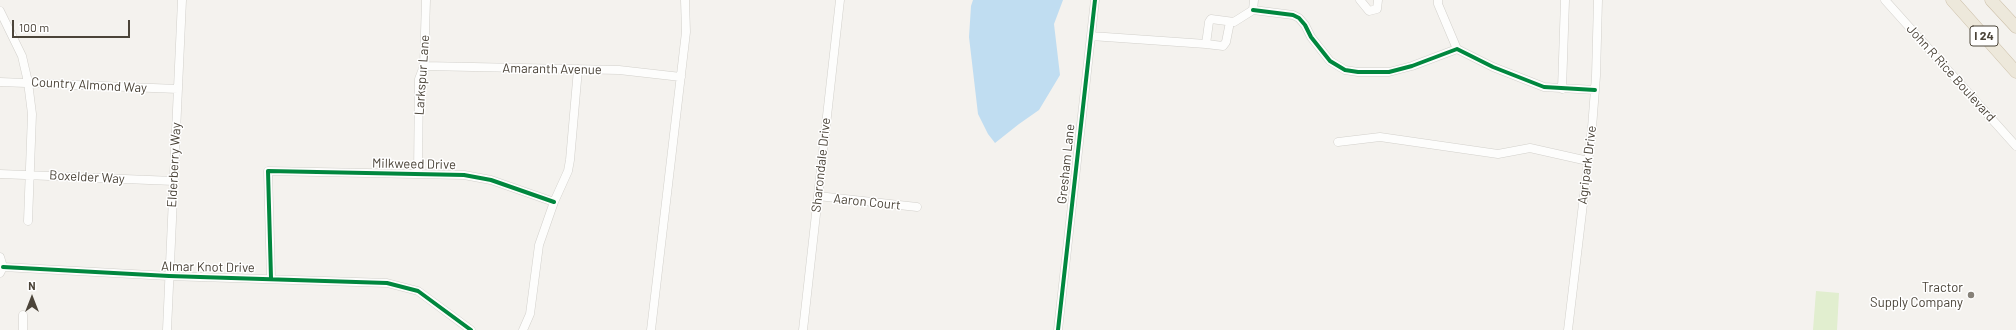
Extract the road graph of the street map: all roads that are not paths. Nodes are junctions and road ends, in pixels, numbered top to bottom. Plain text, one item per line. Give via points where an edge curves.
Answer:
1 (182, 0) edge
2 (426, 0) edge
3 (684, 0) edge
4 (840, 0) edge
5 (1095, 0) edge
6 (1254, 0) edge
7 (1360, 0) edge
8 (1378, 0) edge
9 (1438, 0) edge
10 (1565, 0) edge
11 (1598, 0) edge
12 (1885, 0) edge
13 (1952, 0) edge
14 (1991, 0) edge
15 (1253, 10) junction
16 (0, 11) edge
17 (1230, 22) junction
18 (2016, 28) edge
19 (1091, 36) junction
20 (1206, 44) junction
21 (1457, 49) junction
22 (424, 66) junction
23 (578, 69) junction
24 (2016, 72) edge
25 (680, 77) junction
26 (0, 82) edge
27 (28, 82) junction
28 (178, 89) junction
29 (1562, 89) junction
30 (1595, 90) junction
31 (1338, 142) dead end
32 (2016, 146) edge
33 (1588, 161) junction
34 (0, 174) edge
35 (418, 174) junction
36 (30, 175) junction
37 (174, 181) junction
38 (818, 196) junction
39 (554, 202) junction
40 (917, 207) dead end
41 (28, 221) dead end
42 (0, 257) edge
43 (1, 270) edge
44 (169, 276) junction
45 (271, 278) junction
46 (23, 315) dead end
47 (23, 330) edge
48 (167, 330) edge
49 (471, 330) edge
50 (522, 330) edge
51 (651, 330) edge
52 (803, 330) edge
53 (1058, 330) edge
54 (1568, 330) edge

1 - 28 street, Elderberry Way
2 - 22 street, Larkspur Lane
3 - 25 street via 686,32
4 - 38 street, Sharondale Drive
5 - 19 street, Gresham Lane
6 - 15 street
7 - 8 street via 1369,11 1377,9
9 - 21 street
10 - 29 street
11 - 30 street, Agripark Drive
12 - 32 street, John R Rice Boulevard
13 - 24 highway, I 24
14 - 18 highway, I 24
15 - 17 street
15 - 21 street via 1299,18 1330,61 1338,67 1358,72 1389,72
16 - 27 street via 22,56
17 - 20 street via 1223,46
17 - 20 street via 1211,19
19 - 20 street
19 - 53 street, Gresham Lane
21 - 29 street via 1492,67 1537,85
22 - 23 street, Amaranth Avenue
22 - 35 street, Larkspur Lane via 419,79
23 - 25 street, Amaranth Avenue via 619,70
23 - 39 street via 570,160 568,171
25 - 51 street
26 - 27 street, Country Almond Way
27 - 28 street, Country Almond Way
27 - 36 street via 32,114
28 - 37 street, Elderberry Way
29 - 30 street
30 - 33 street, Agripark Drive
31 - 33 street via 1380,137 1498,154 1530,148
33 - 54 street, Agripark Drive
34 - 36 street, Boxelder Way
35 - 39 street, Milkweed Drive via 476,176
35 - 45 street, Milkweed Drive via 268,171
36 - 37 street, Boxelder Way
36 - 41 street
37 - 44 street, Elderberry Way
38 - 40 street, Aaron Court
38 - 52 street, Sharondale Drive
39 - 50 street via 539,245 530,314
42 - 43 street
43 - 44 street, Almar Knot Drive
44 - 45 street, Almar Knot Drive
44 - 48 street, Elderberry Way
45 - 49 street, Almar Knot Drive via 399,285 418,291
46 - 47 street

